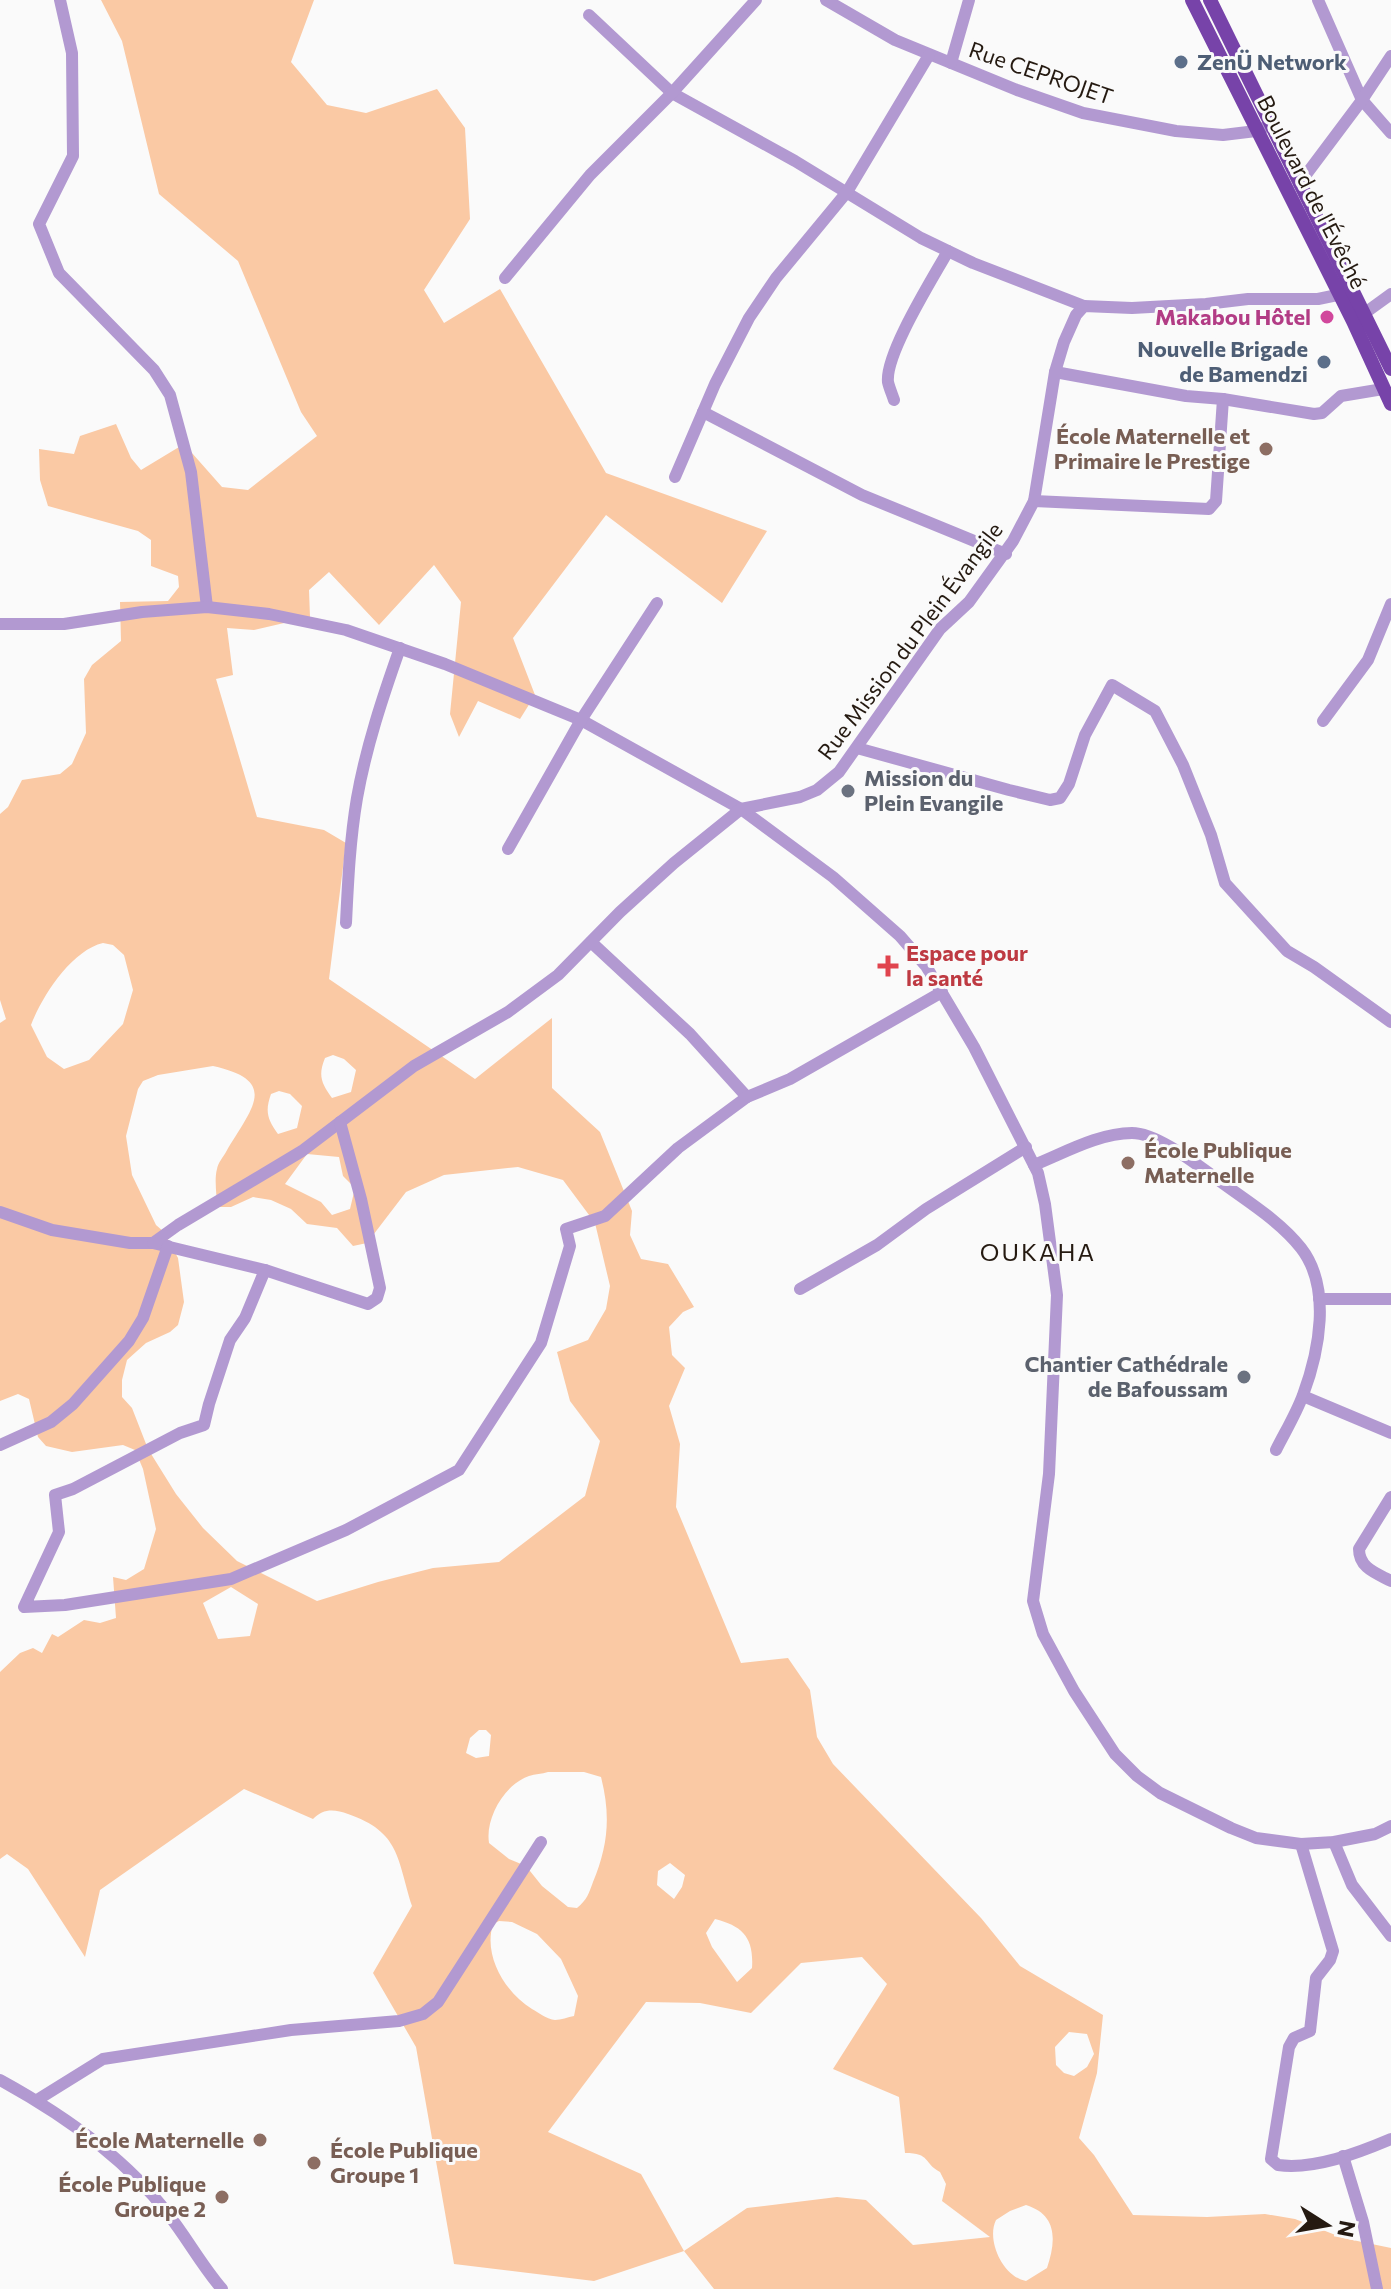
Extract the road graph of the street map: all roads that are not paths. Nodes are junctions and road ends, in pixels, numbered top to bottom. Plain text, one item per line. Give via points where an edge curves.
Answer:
1 (60, 0) edge
2 (756, 0) edge
3 (826, 0) edge
4 (969, 0) edge
5 (1192, 0) edge
6 (1210, 0) edge
7 (1318, 0) edge
8 (589, 15) dead end
9 (929, 55) junction
10 (1391, 56) edge
11 (951, 63) junction
12 (672, 93) junction
13 (1362, 100) junction
14 (1271, 124) junction
15 (1256, 131) junction
16 (1391, 133) edge
17 (1299, 184) junction
18 (847, 192) junction
19 (948, 251) junction
20 (505, 278) dead end
21 (1346, 293) junction
22 (1391, 294) edge
23 (1084, 306) junction
24 (1358, 317) junction
25 (1391, 369) edge
26 (1055, 372) junction
27 (1383, 389) junction
28 (1223, 399) junction
29 (894, 400) dead end
30 (1391, 404) edge
31 (703, 412) junction
32 (675, 477) dead end
33 (1034, 501) junction
34 (1006, 554) junction
35 (657, 603) dead end
36 (1391, 604) edge
37 (207, 607) junction
38 (0, 624) edge
39 (400, 648) junction
40 (581, 720) junction
41 (1323, 721) dead end
42 (857, 748) junction
43 (741, 809) junction
44 (508, 849) dead end
45 (346, 923) dead end
46 (591, 942) junction
47 (942, 992) junction
48 (1391, 1022) edge
49 (747, 1097) junction
50 (340, 1122) junction
51 (1026, 1147) junction
52 (1034, 1165) junction
53 (0, 1212) edge
54 (153, 1243) junction
55 (168, 1246) junction
56 (265, 1270) junction
57 (800, 1289) dead end
58 (1319, 1299) junction
59 (1391, 1299) edge
60 (1303, 1396) junction
61 (1391, 1433) edge
62 (0, 1445) edge
63 (1276, 1450) dead end
64 (1391, 1497) edge
65 (1391, 1581) edge
66 (1391, 1826) edge
67 (541, 1842) dead end
68 (1334, 1842) junction
69 (1301, 1844) junction
70 (1391, 1936) edge
71 (0, 2080) edge
72 (37, 2100) junction
73 (1391, 2139) edge
74 (1343, 2156) junction
75 (222, 2289) edge
76 (1377, 2289) edge

1 - 37 street via 72,53 73,156 39,224 59,273 154,370 170,395 191,472
2 - 12 street
3 - 9 street, Rue CEPROJET
4 - 11 street
5 - 15 main road, Boulevard de l'Évêché
6 - 14 main road, Boulevard de l'Évêché
7 - 13 street
8 - 12 street
9 - 11 street, Rue CEPROJET
9 - 18 street
10 - 13 street
11 - 15 street, Rue CEPROJET via 1083,113 1176,131
12 - 18 street
12 - 20 street via 590,175
13 - 16 street
13 - 17 street
14 - 15 street
14 - 17 main road, Boulevard de l'Évêché
15 - 21 main road, Boulevard de l'Évêché
17 - 21 main road, Boulevard de l'Évêché
18 - 19 street
18 - 31 street via 749,318
19 - 23 street
19 - 29 street via 890,369
21 - 23 street via 1318,299
21 - 24 main road, Boulevard de l'Évêché
22 - 24 street
23 - 26 street, Rue Mission du Plein Évangile
24 - 25 main road, Boulevard de l'Évêché
24 - 27 main road, Boulevard de l'Évêché
26 - 28 street
26 - 33 street, Rue Mission du Plein Évangile
27 - 28 street via 1341,396 1314,414
27 - 30 main road, Boulevard de l'Évêché
28 - 33 street via 1218,477 1209,509
31 - 32 street
31 - 34 street via 862,495
33 - 34 street, Rue Mission du Plein Évangile
34 - 42 street, Rue Mission du Plein Évangile via 940,629
35 - 40 street
36 - 41 street via 1368,660
37 - 38 street via 64,624
37 - 39 street via 346,630
39 - 40 street
39 - 45 street via 357,796
40 - 43 street
40 - 44 street
42 - 43 street, Rue Mission du Plein Évangile via 817,790
42 - 48 street via 1023,794 1060,798 1112,685 1155,711 1183,765 1225,883 1287,951
43 - 46 street, Rue Mission du Plein Évangile via 674,863
43 - 47 street via 833,877 900,936
46 - 49 street via 690,1034
46 - 50 street, Rue Mission du Plein Évangile via 508,1012 414,1066
47 - 49 street via 790,1079
47 - 51 street
49 - 56 street via 678,1148 605,1216 566,1229 570,1246 541,1343 459,1470 346,1530 231,1579 24,1607 59,1532 55,1495 204,1425 230,1340
50 - 54 street, Rue Mission du Plein Évangile
50 - 56 street via 376,1264 377,1298 368,1304 357,1302
51 - 52 street
51 - 57 street
52 - 58 street via 1116,1134 1136,1133 1158,1142 1267,1215 1302,1249
52 - 69 street via 1045,1204 1057,1295 1049,1474 1033,1583 1034,1612 1074,1691 1115,1754 1149,1787 1256,1838
53 - 54 street via 52,1230
54 - 55 street
55 - 56 street
55 - 62 street via 143,1318 129,1341 51,1422
58 - 59 street
58 - 60 street via 1317,1345
60 - 61 street
60 - 63 street
64 - 65 street via 1359,1549 1364,1566
66 - 68 street
67 - 72 street via 438,2002 423,2014 103,2059
68 - 69 street
68 - 70 street via 1352,1885
69 - 74 street via 1333,1951 1316,1978 1310,2031 1294,2038 1289,2047 1271,2159 1287,2166
71 - 72 street
72 - 75 street via 119,2161 167,2211
73 - 74 street
74 - 76 street

